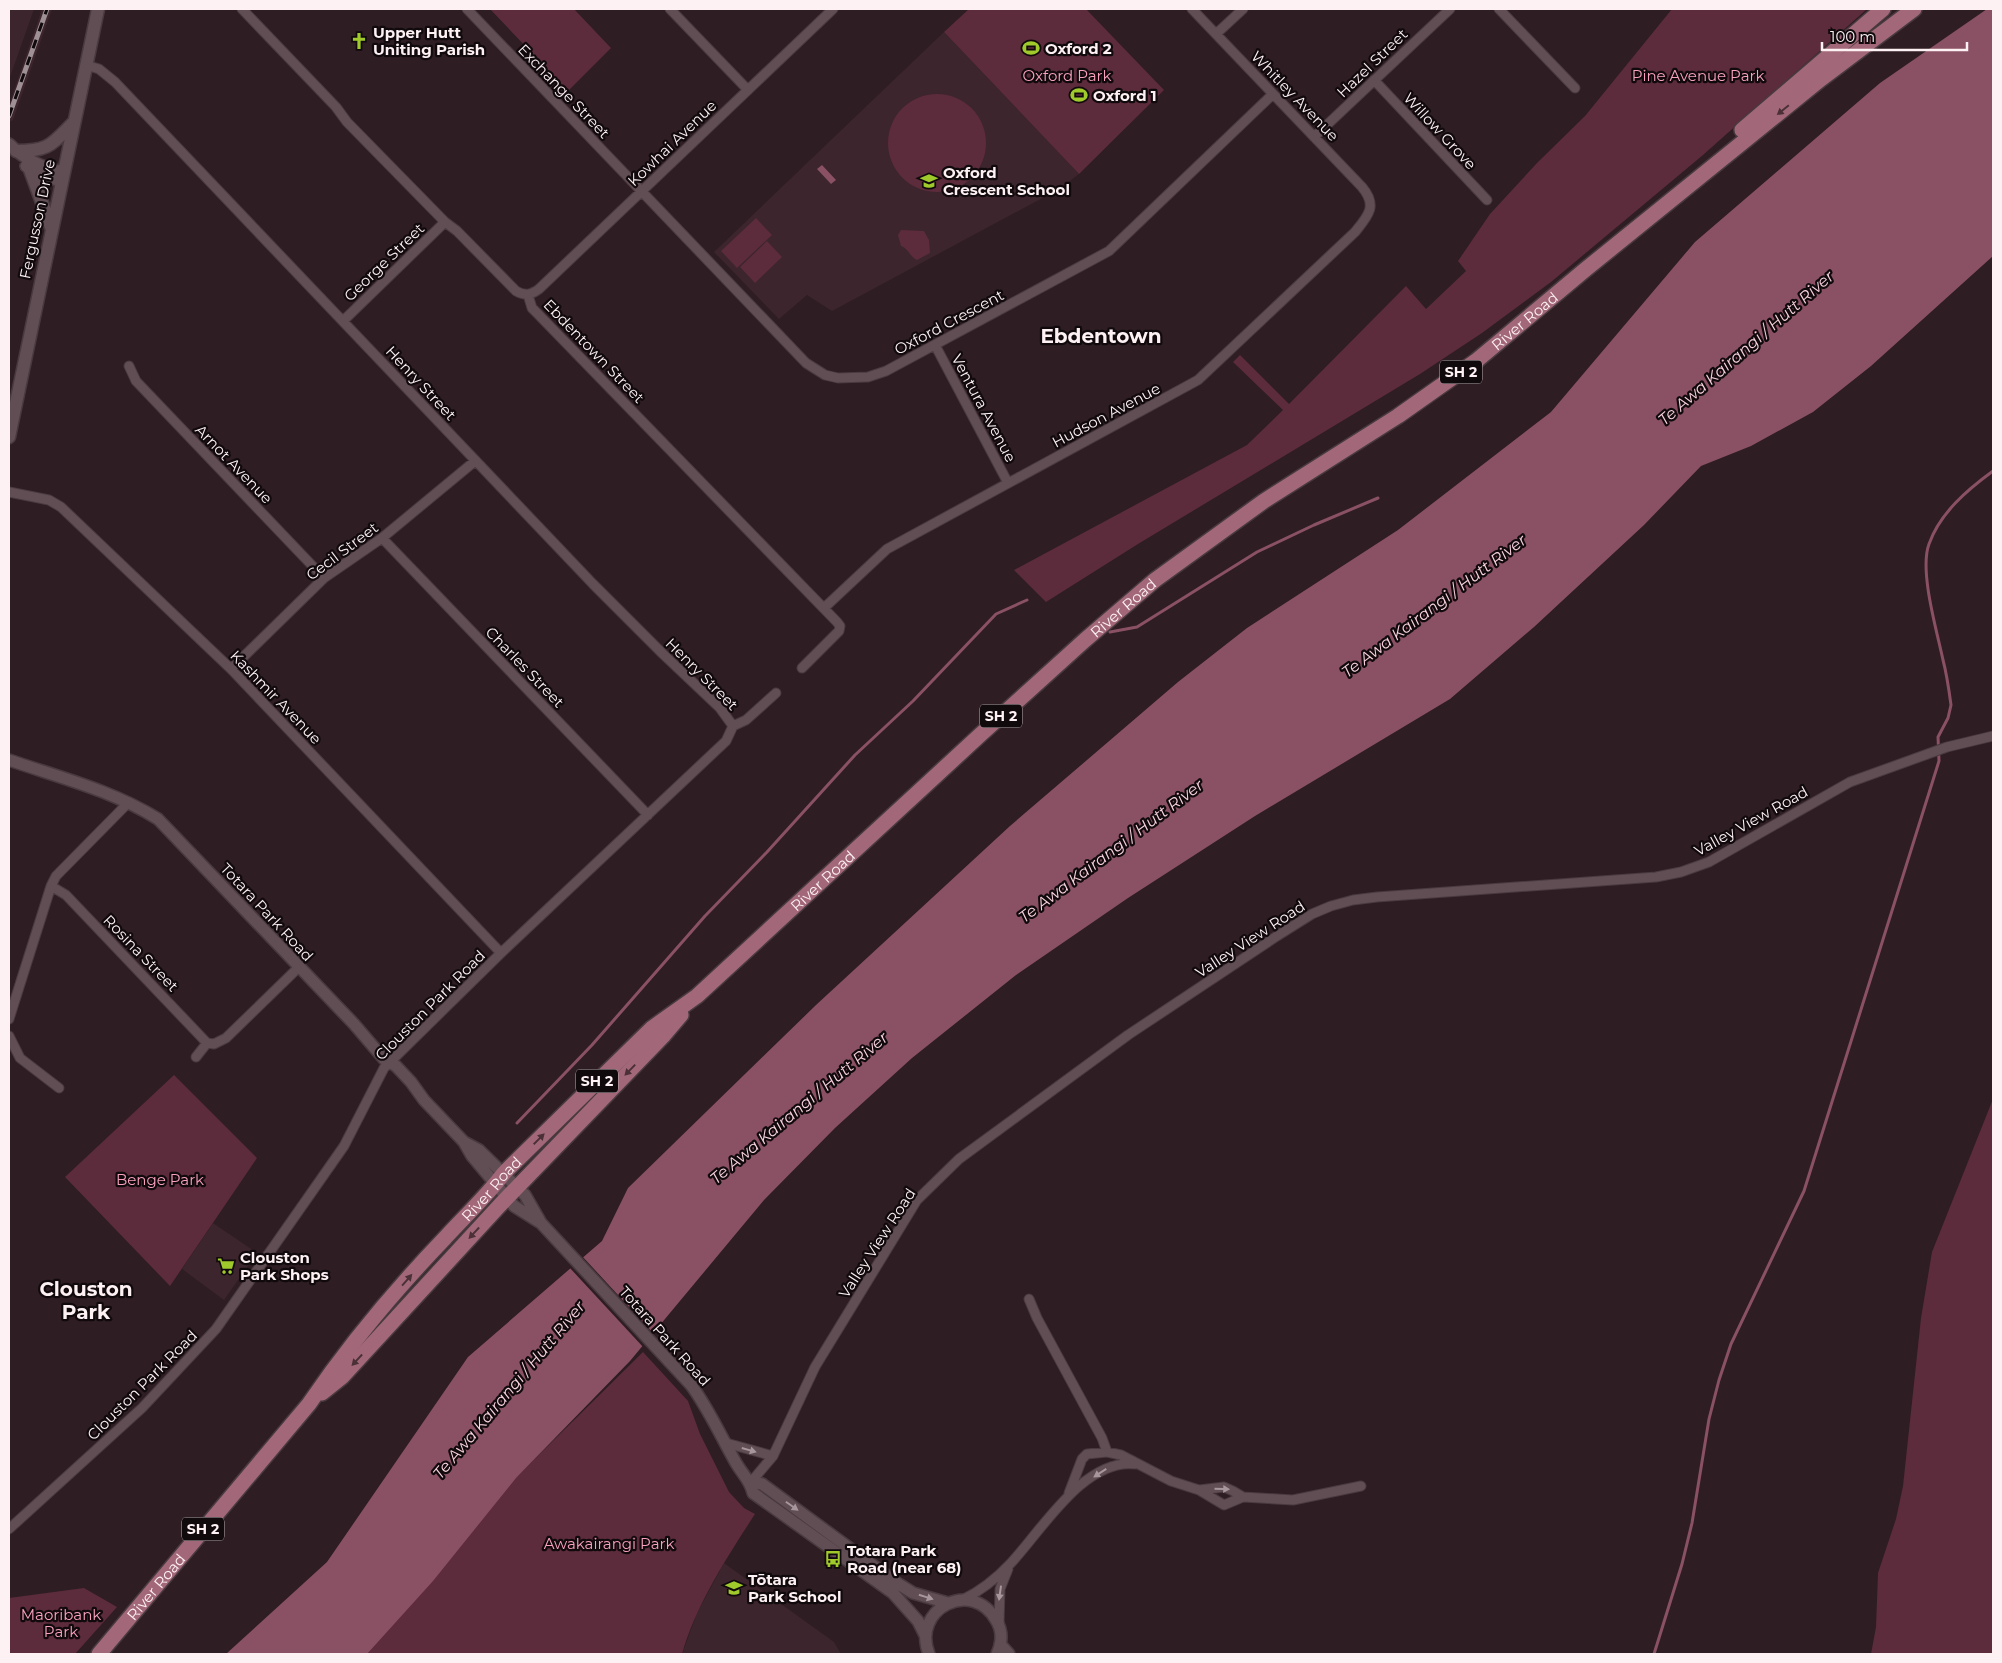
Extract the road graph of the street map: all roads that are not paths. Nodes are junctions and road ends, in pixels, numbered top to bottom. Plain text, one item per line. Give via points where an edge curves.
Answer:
1 (98, 9) edge
2 (242, 9) edge
3 (467, 9) edge
4 (670, 9) edge
5 (833, 9) edge
6 (1192, 9) edge
7 (1243, 9) edge
8 (1450, 9) edge
9 (1499, 9) edge
10 (1883, 9) edge
11 (1901, 9) edge
12 (1914, 9) edge
13 (1216, 34) junction
14 (86, 65) junction
15 (1821, 79) junction
16 (1374, 80) junction
17 (1575, 88) dead end
18 (748, 90) junction
19 (1273, 94) junction
20 (73, 123) junction
21 (1314, 137) junction
22 (15, 150) edge
23 (30, 170) junction
24 (62, 177) junction
25 (642, 191) junction
26 (1487, 200) dead end
27 (1371, 207) joint
28 (445, 222) junction
29 (52, 229) junction
30 (1586, 269) junction
31 (528, 295) junction
32 (343, 321) junction
33 (935, 346) junction
34 (129, 366) dead end
35 (9, 437) edge
36 (475, 461) junction
37 (1008, 483) junction
38 (9, 492) edge
39 (382, 538) junction
40 (324, 578) junction
41 (824, 608) junction
42 (802, 668) dead end
43 (230, 669) junction
44 (776, 693) dead end
45 (734, 726) junction
46 (1993, 736) edge
47 (9, 760) edge
48 (129, 802) junction
49 (648, 815) junction
50 (51, 886) junction
51 (501, 953) junction
52 (299, 967) junction
53 (697, 996) junction
54 (9, 1019) edge
55 (9, 1036) edge
56 (207, 1043) junction
57 (196, 1057) dead end
58 (390, 1062) junction
59 (59, 1088) dead end
60 (500, 1179) junction
61 (512, 1192) junction
62 (1029, 1299) dead end
63 (309, 1404) junction
64 (726, 1443) junction
65 (1107, 1452) junction
66 (773, 1456) junction
67 (1135, 1464) junction
68 (750, 1482) junction
69 (1361, 1486) dead end
70 (1199, 1490) junction
71 (1069, 1494) junction
72 (1243, 1497) junction
73 (9, 1529) edge
74 (1010, 1564) junction
75 (962, 1600) junction
76 (948, 1603) junction
77 (998, 1624) junction
78 (926, 1634) junction
79 (999, 1649) edge
80 (98, 1654) edge
81 (929, 1654) edge
82 (1010, 1654) edge

1 - 14 main road, Fergusson Drive
2 - 28 street, Ebdentown Street
3 - 25 street, Exchange Street
4 - 18 street
5 - 18 street, Kowhai Avenue
6 - 13 street, Whitley Avenue
7 - 13 street
8 - 16 street, Hazel Street
9 - 17 street
10 - 30 highway, River Road / SH 2
11 - 15 highway
12 - 15 highway, River Road / SH 2
13 - 19 street, Whitley Avenue
14 - 20 main road, Fergusson Drive
14 - 32 street, Henry Street via 99,69 115,82
15 -> 30 highway, River Road / SH 2
16 - 21 street, Hazel Street
16 - 26 street, Willow Grove
18 - 25 street, Kowhai Avenue
19 - 21 street, Whitley Avenue
19 - 33 street, Oxford Crescent via 1109,251
20 - 22 main road via 50,146 36,151
20 - 24 main road, Fergusson Drive
21 - 27 street, Whitley Avenue via 1362,186
22 - 23 street
22 - 24 street
23 - 24 street via 47,178
23 - 29 main road
24 - 29 main road, Fergusson Drive
25 - 31 street, Kowhai Avenue via 539,289
25 - 33 street, Oxford Crescent via 814,370 838,378 868,377
27 - 37 street, Hudson Avenue via 1367,218 1355,232 1198,380
28 - 31 street, Ebdentown Street via 516,291
28 - 32 street, George Street
29 - 35 main road, Fergusson Drive
30 - 53 highway, River Road / SH 2 via 1447,383 1264,500 1155,580 980,734
31 - 41 street, Ebdentown Street via 532,308
32 - 36 street, Henry Street
33 - 37 street, Ventura Avenue
34 - 40 street, Arnot Avenue via 136,381
36 - 39 street, Cecil Street
36 - 45 street, Henry Street via 720,708
37 - 41 street, Hudson Avenue via 888,549
38 - 43 street, Kashmir Avenue via 48,500 61,507
39 - 40 street, Cecil Street
39 - 49 street, Charles Street
40 - 43 street, Cecil Street
41 - 42 street, Ebdentown Street via 840,626 840,631
43 - 51 street, Kashmir Avenue
44 - 45 street, Clouston Park Road via 746,720
45 - 49 street, Clouston Park Road via 726,741
46 - 66 street, Valley View Road via 1948,747 1850,782 1709,862 1681,872 1656,877 1377,897 1353,900 1312,914 1128,1035 959,1159 918,1200 815,1367
47 - 48 street, Totara Park Road
48 - 50 street via 62,868
48 - 52 street, Totara Park Road via 158,820
49 - 51 street, Clouston Park Road
50 - 54 street
50 - 56 street, Rosina Street via 66,895
51 - 58 street, Clouston Park Road
52 - 56 street via 226,1038 214,1044
52 - 58 street, Totara Park Road
60 -> 53 highway, River Road / SH 2 via 652,1028
53 -> 61 highway, River Road / SH 2 via 664,1035
55 - 59 street via 20,1058
56 - 57 street
58 - 60 street, Totara Park Road via 464,1142 478,1150
58 - 73 street, Clouston Park Road via 344,1146 216,1330 142,1408
60 - 61 street, Totara Park Road
63 -> 60 highway, River Road / SH 2 via 333,1368 376,1317
61 -> 63 highway, River Road / SH 2 via 342,1376
61 - 64 street, Totara Park Road via 514,1206 541,1223 691,1385
62 - 65 street
63 - 80 highway, River Road / SH 2
64 -> 66 street
64 - 68 street, Totara Park Road
65 - 67 street via 1121,1455
65 - 71 street via 1087,1454 1082,1458
66 - 68 street, Valley View Road
67 - 70 street
67 -> 71 street via 1114,1464
68 -> 76 street via 762,1484 896,1583 913,1593
68 - 78 street, Totara Park Road via 753,1494 760,1500 893,1593
69 - 72 street via 1293,1500
70 -> 72 street via 1224,1487
70 - 72 street via 1224,1505
71 - 74 street
74 - 75 street via 985,1587
74 -> 77 street via 1000,1589
75 - 76 street
75 - 77 street via 984,1606
76 - 78 street via 932,1616
77 - 79 street
78 - 81 street
79 - 82 street

